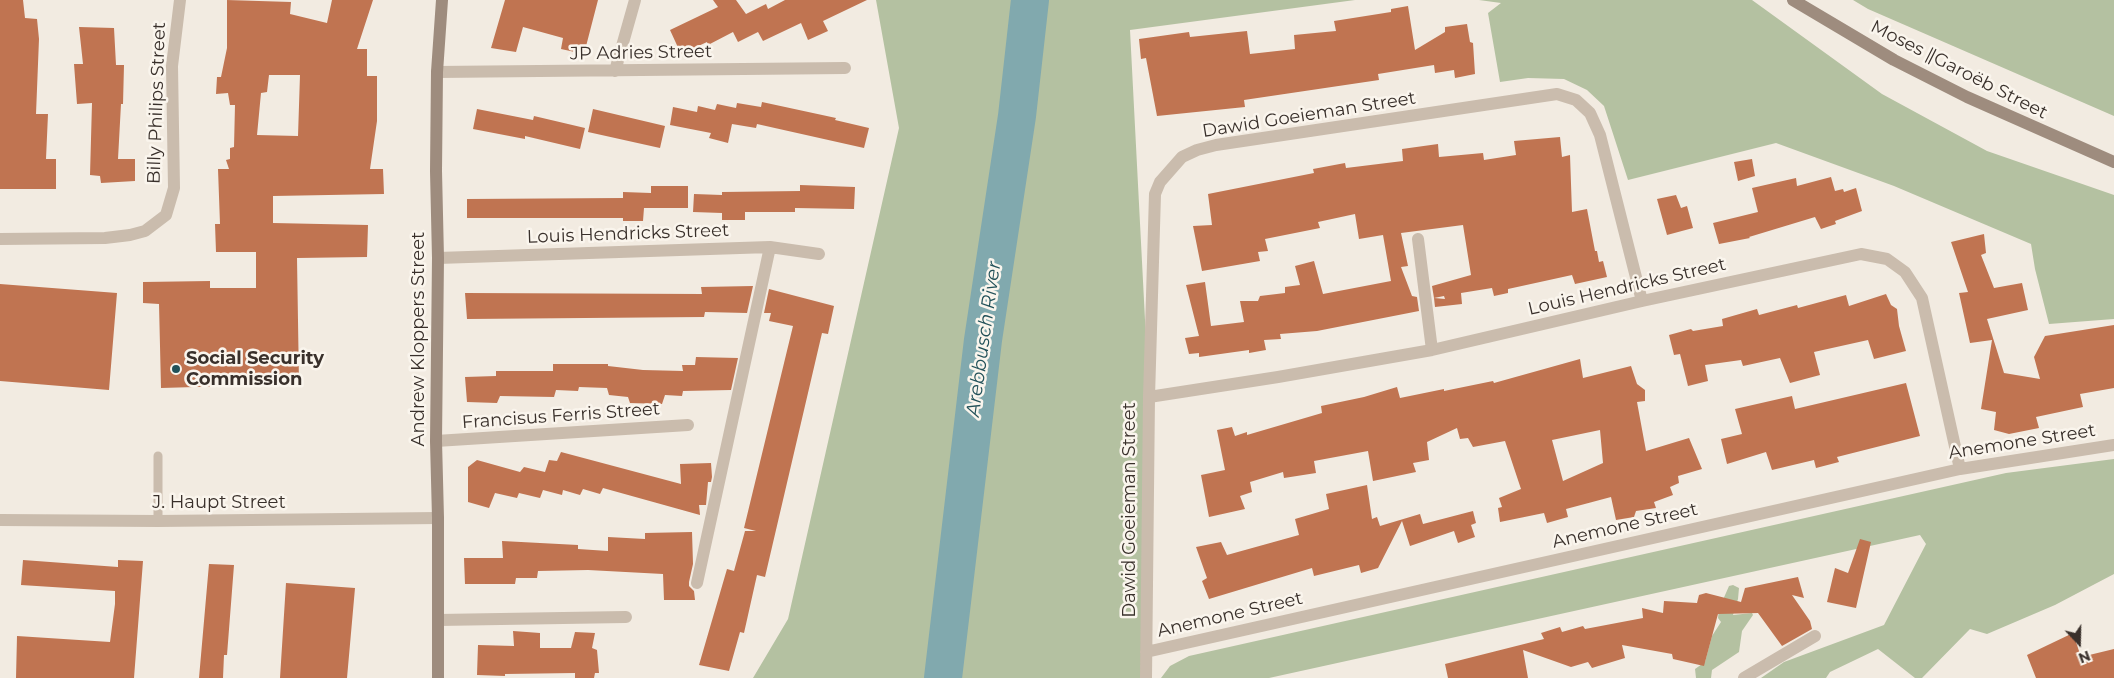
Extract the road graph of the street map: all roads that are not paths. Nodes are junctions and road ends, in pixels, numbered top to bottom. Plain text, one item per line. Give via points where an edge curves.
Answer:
1 (180, 0) edge
2 (442, 0) edge
3 (635, 0) edge
4 (1793, 0) edge
5 (845, 68) dead end
6 (615, 70) junction
7 (437, 72) junction
8 (2114, 162) edge
9 (0, 239) edge
10 (1418, 239) dead end
11 (770, 247) junction
12 (819, 254) dead end
13 (438, 258) junction
14 (1642, 301) junction
15 (1432, 350) junction
16 (1149, 397) junction
17 (688, 425) dead end
18 (436, 441) junction
19 (2114, 445) edge
20 (158, 456) dead end
21 (1960, 468) junction
22 (438, 518) junction
23 (0, 520) edge
24 (158, 521) junction
25 (697, 583) dead end
26 (626, 617) dead end
27 (438, 620) junction
28 (1815, 636) dead end
29 (1146, 652) junction
30 (438, 678) edge
31 (1146, 678) edge
32 (1744, 678) edge

1 - 9 street, Billy Philips Street via 172,66 174,188 166,215 146,231 130,235
2 - 7 street, Andrew Kloppers Street
3 - 6 street
4 - 8 street, Moses ǁGaroëb Street via 1894,60 1967,97
5 - 6 street, JP Adries Street
6 - 7 street, JP Adries Street
7 - 13 street, Andrew Kloppers Street
10 - 15 street
11 - 12 street, Louis Hendricks Street
11 - 13 street, Louis Hendricks Street
11 - 25 street
13 - 18 street, Andrew Kloppers Street
14 - 15 street, Louis Hendricks Street
14 - 16 street, Dawid Goeieman Street via 1600,135 1590,113 1576,100 1557,94 1216,145 1182,157 1160,182 1155,194
14 - 21 street, Louis Hendricks Street via 1861,254 1887,260 1905,272 1922,298
15 - 16 street, Louis Hendricks Street
16 - 29 street, Dawid Goeieman Street
17 - 18 street, Francisus Ferris Street
18 - 22 street, Andrew Kloppers Street
19 - 21 street, Anemone Street
20 - 24 lane
21 - 29 street, Anemone Street
22 - 24 street, J. Haupt Street
22 - 27 street, Andrew Kloppers Street
23 - 24 street, J. Haupt Street
26 - 27 street
27 - 30 street, Andrew Kloppers Street
28 - 32 street
29 - 31 street, Dawid Goeieman Street

